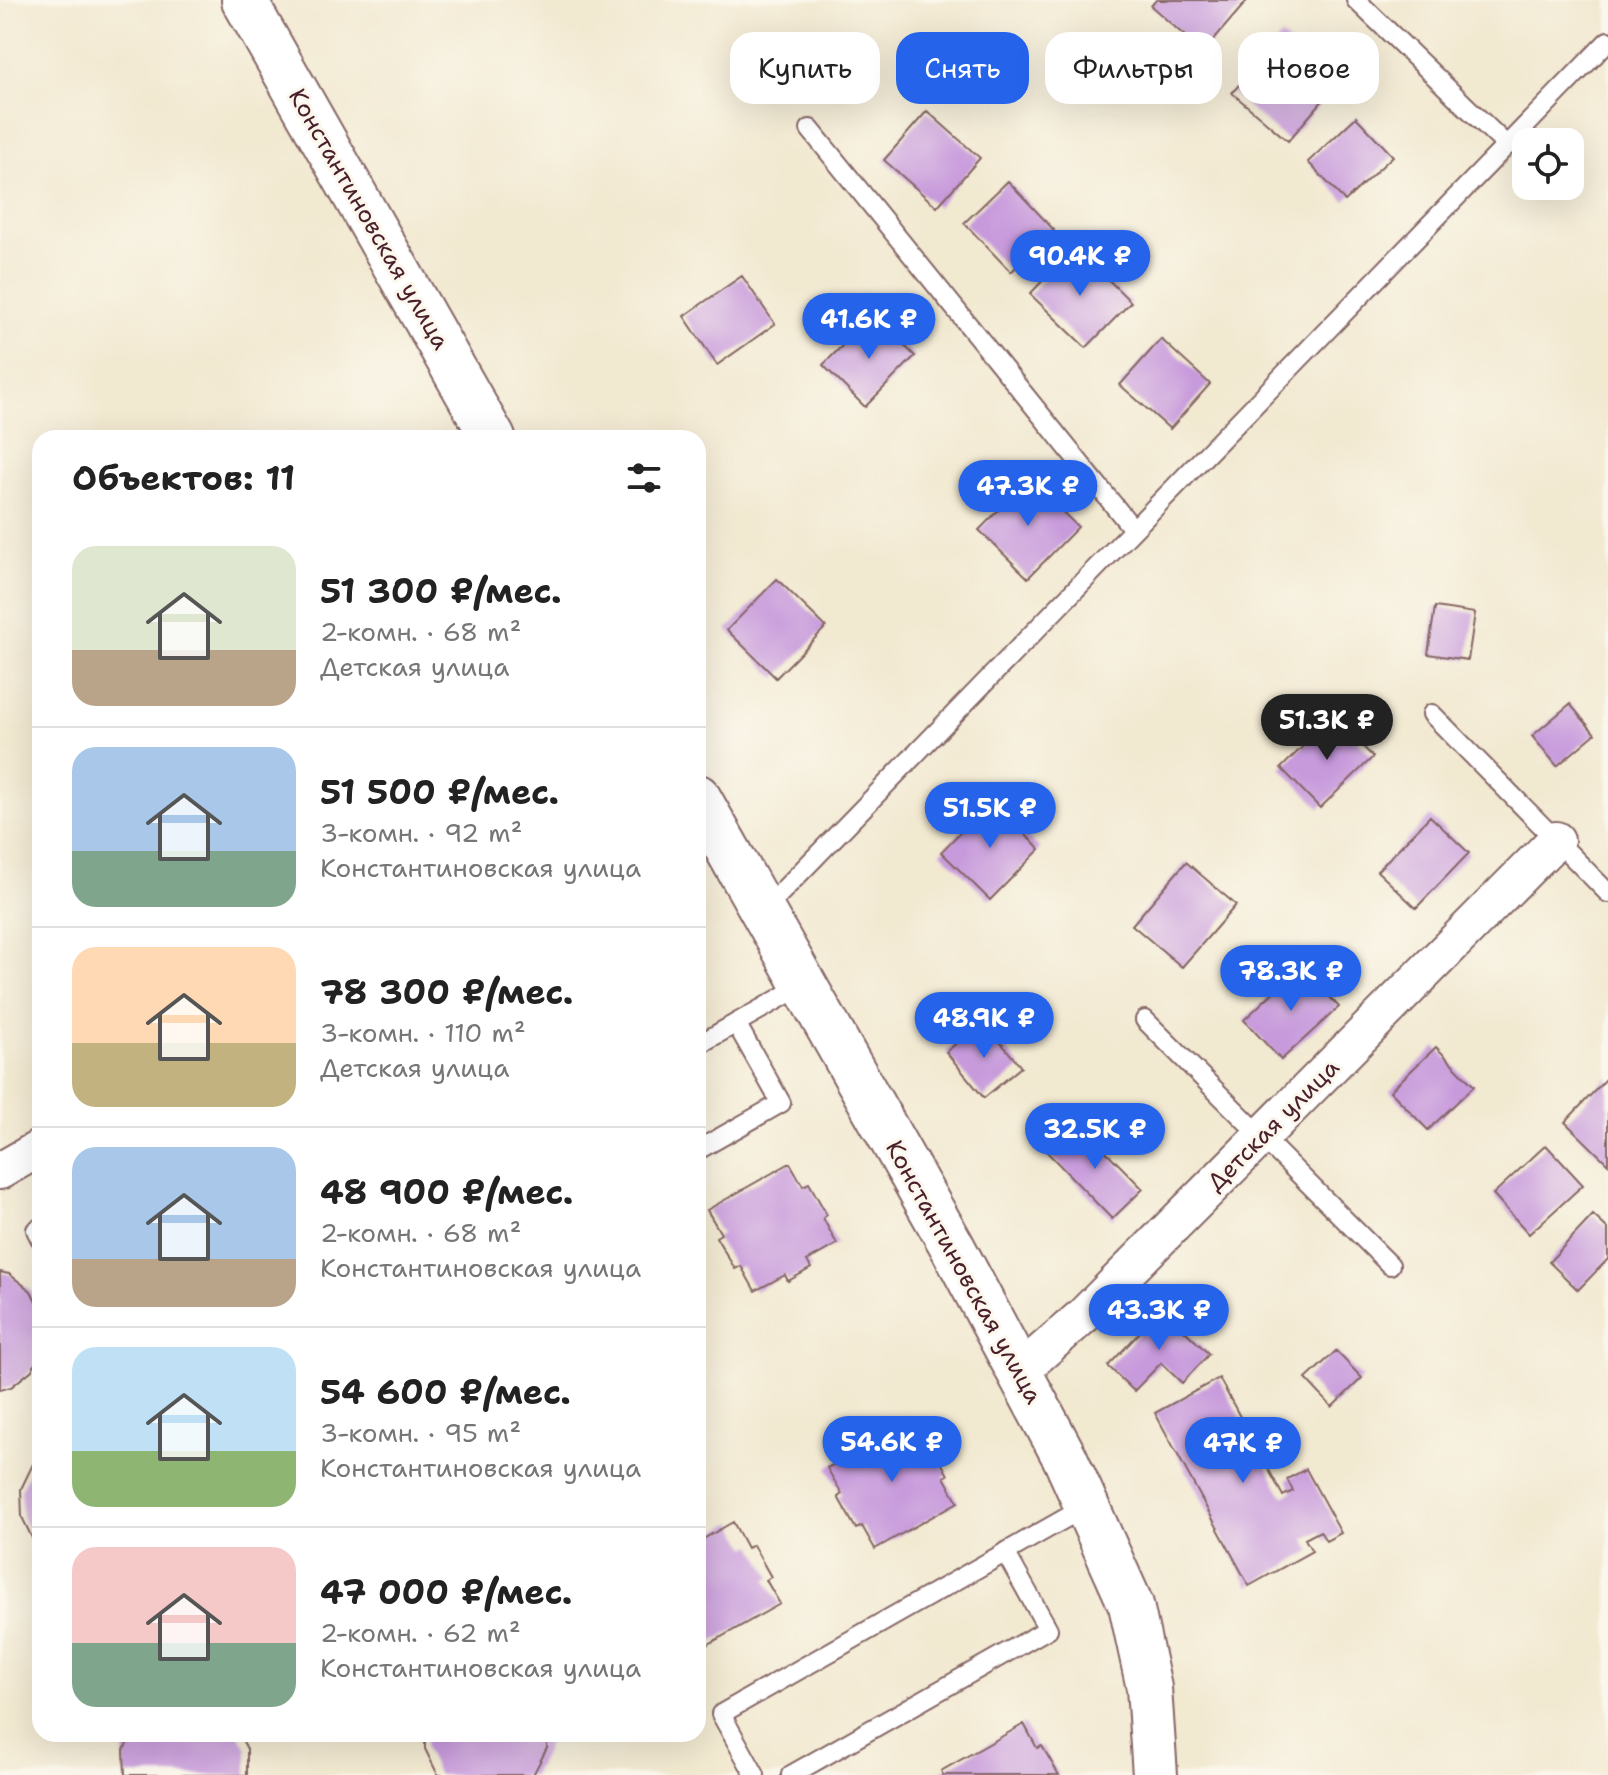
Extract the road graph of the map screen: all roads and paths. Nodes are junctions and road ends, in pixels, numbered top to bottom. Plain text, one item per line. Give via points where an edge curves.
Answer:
1 (244, 0) edge
2 (1356, 0) edge
3 (1608, 41) edge
4 (810, 129) dead end
5 (1507, 146) junction
6 (488, 430) edge
7 (1133, 529) junction
8 (1432, 714) dead end
9 (706, 811) edge
10 (1556, 840) junction
11 (1608, 893) edge
12 (763, 911) junction
13 (803, 985) junction
14 (1145, 1020) dead end
15 (736, 1023) junction
16 (706, 1040) edge
17 (1262, 1137) junction
18 (706, 1145) edge
19 (32, 1153) edge
20 (0, 1171) edge
21 (1390, 1265) dead end
22 (1020, 1371) junction
23 (1087, 1506) junction
24 (1005, 1552) junction
25 (755, 1775) edge
26 (791, 1775) edge
27 (1155, 1775) edge

1 - 6 street, Константиновская улица
2 - 5 lane
3 - 5 lane
4 - 7 lane
5 - 7 lane
7 - 12 lane
8 - 10 lane
9 - 12 street, Константиновская улица
10 - 11 lane
10 - 17 street, Детская улица
12 - 13 street, Константиновская улица
13 - 15 lane
13 - 22 street, Константиновская улица
14 - 17 lane
15 - 16 lane
15 - 18 lane via 781,1103
17 - 21 lane
17 - 22 street, Детская улица via 1084,1315
19 - 20 street
22 - 23 street, Константиновская улица
23 - 24 lane
23 - 27 street, Константиновская улица via 1131,1605 1149,1688
24 - 25 lane via 721,1714
24 - 26 lane via 1048,1629

